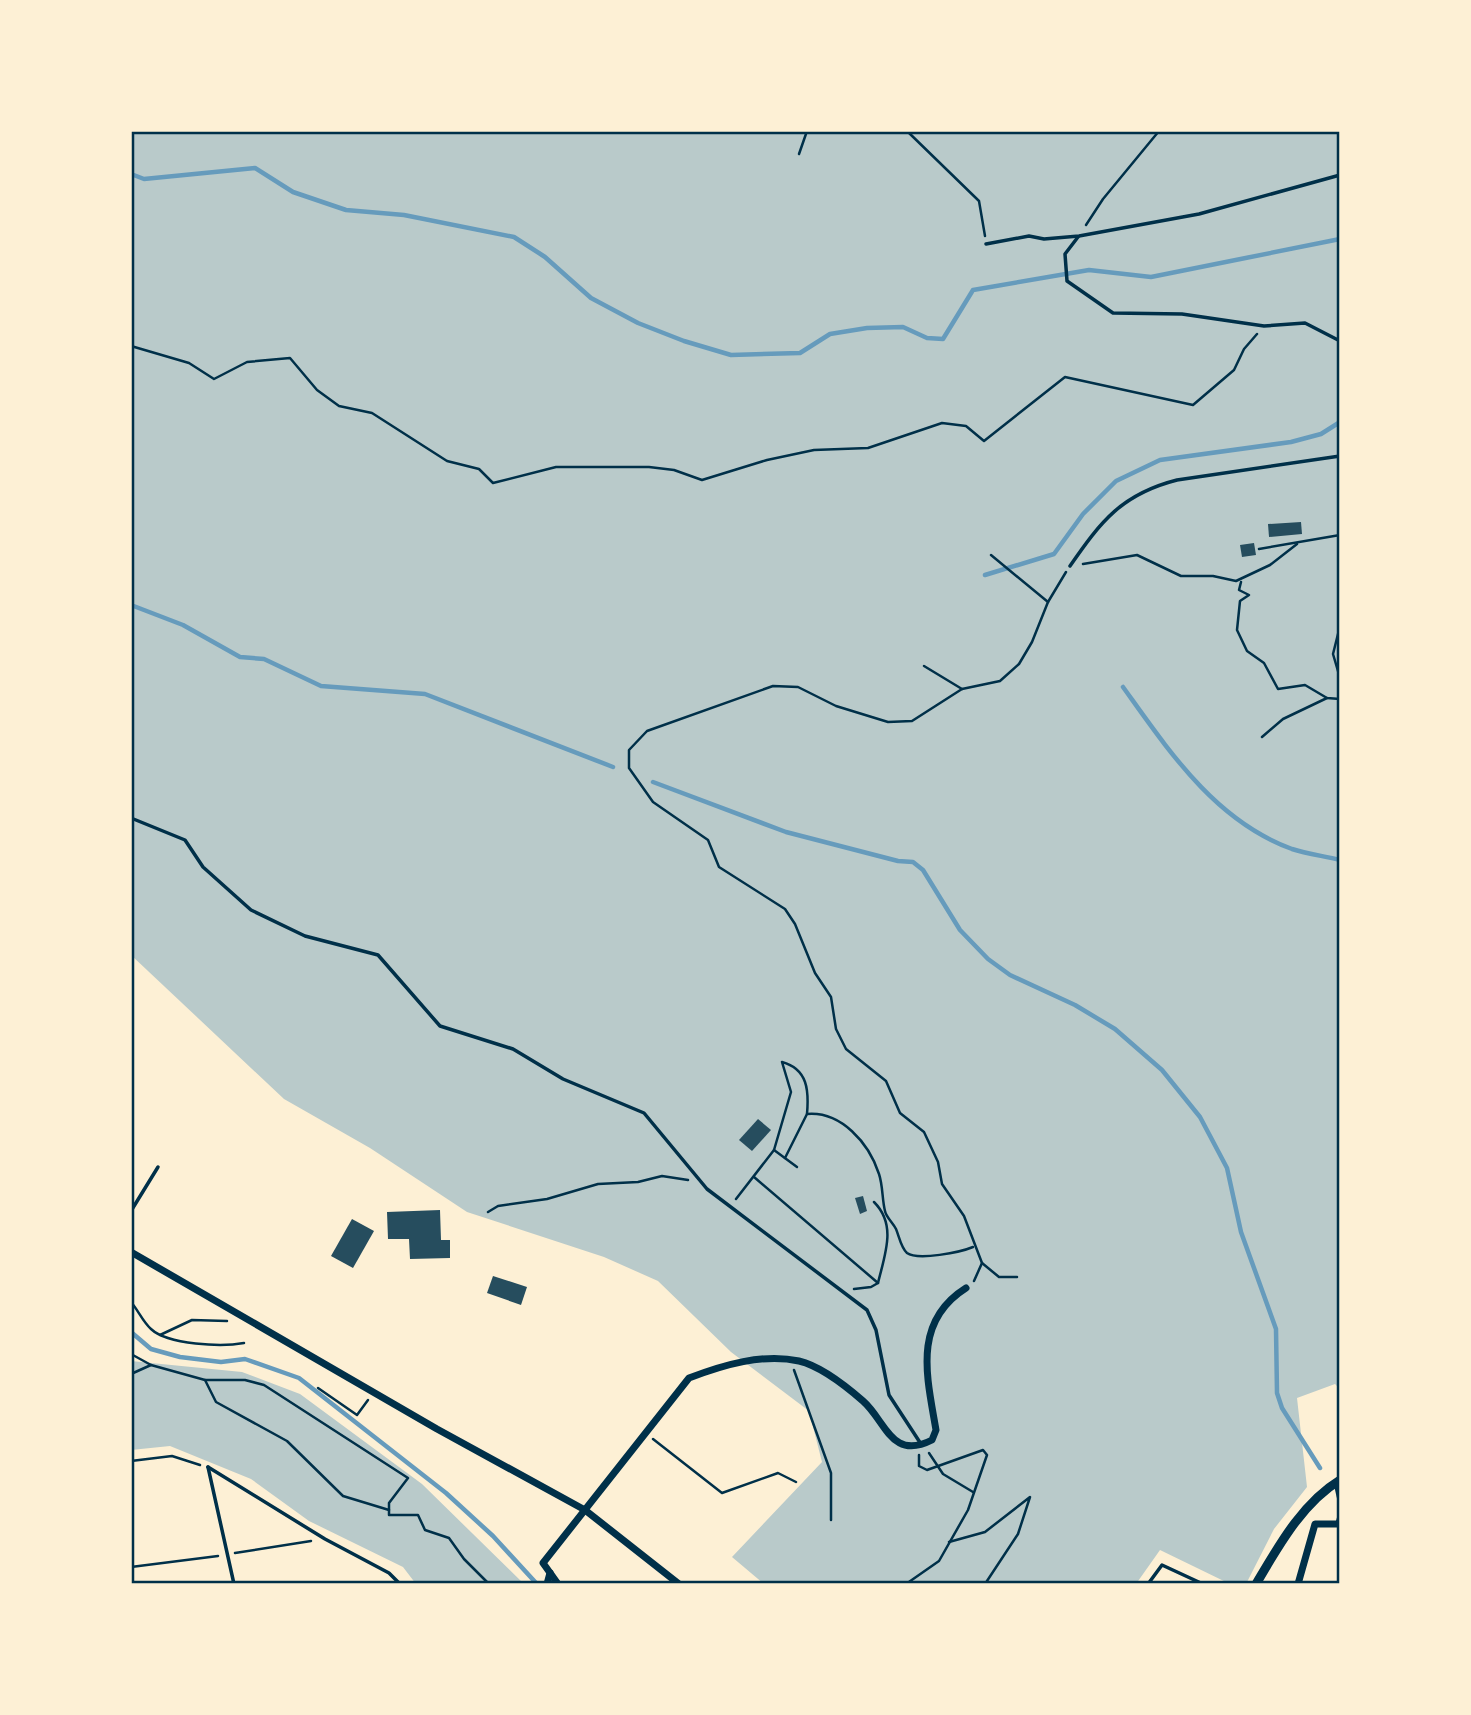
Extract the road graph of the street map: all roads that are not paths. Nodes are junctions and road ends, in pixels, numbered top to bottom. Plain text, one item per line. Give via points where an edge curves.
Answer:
1 (1340, 175) edge
2 (1079, 236) junction
3 (986, 244) road end
4 (1340, 341) edge
5 (1340, 456) edge
6 (1070, 566) road end
7 (131, 818) edge
8 (158, 1167) dead end
9 (131, 1211) edge
10 (131, 1252) edge
11 (966, 1288) road end
12 (922, 1445) junction
13 (1338, 1481) edge
14 (1340, 1504) edge
15 (584, 1510) junction
16 (1340, 1513) edge
17 (1339, 1524) edge
18 (548, 1579) edge
19 (234, 1584) edge
20 (400, 1584) edge
21 (558, 1584) edge
22 (678, 1584) edge
23 (1148, 1584) edge
24 (1203, 1584) edge
25 (1256, 1584) edge
26 (1298, 1584) edge

1 - 2 lane via 1199,214
2 - 3 lane via 1029,236
2 - 4 lane via 1065,254 1067,281 1113,313 1182,314 1264,326 1305,323
5 - 6 lane via 1151,486 1104,519
7 - 12 lane via 185,841 203,867 251,910 305,936 378,955 440,1026 513,1049 564,1079 644,1112 699,1179 730,1207 867,1310 876,1330 889,1395
8 - 9 lane
10 - 15 street
11 - 12 street via 954,1296 928,1337 925,1366 936,1430 932,1440
12 - 15 street via 904,1445 887,1435 864,1401 801,1362 725,1364 690,1378
13 - 14 lane
13 - 25 street via 1316,1498 1292,1527
15 - 18 street via 542,1563
15 - 22 street
16 - 17 lane
17 - 26 street via 1315,1524
18 - 21 street
19 - 20 lane via 208,1467 389,1573
23 - 24 lane via 1162,1565

